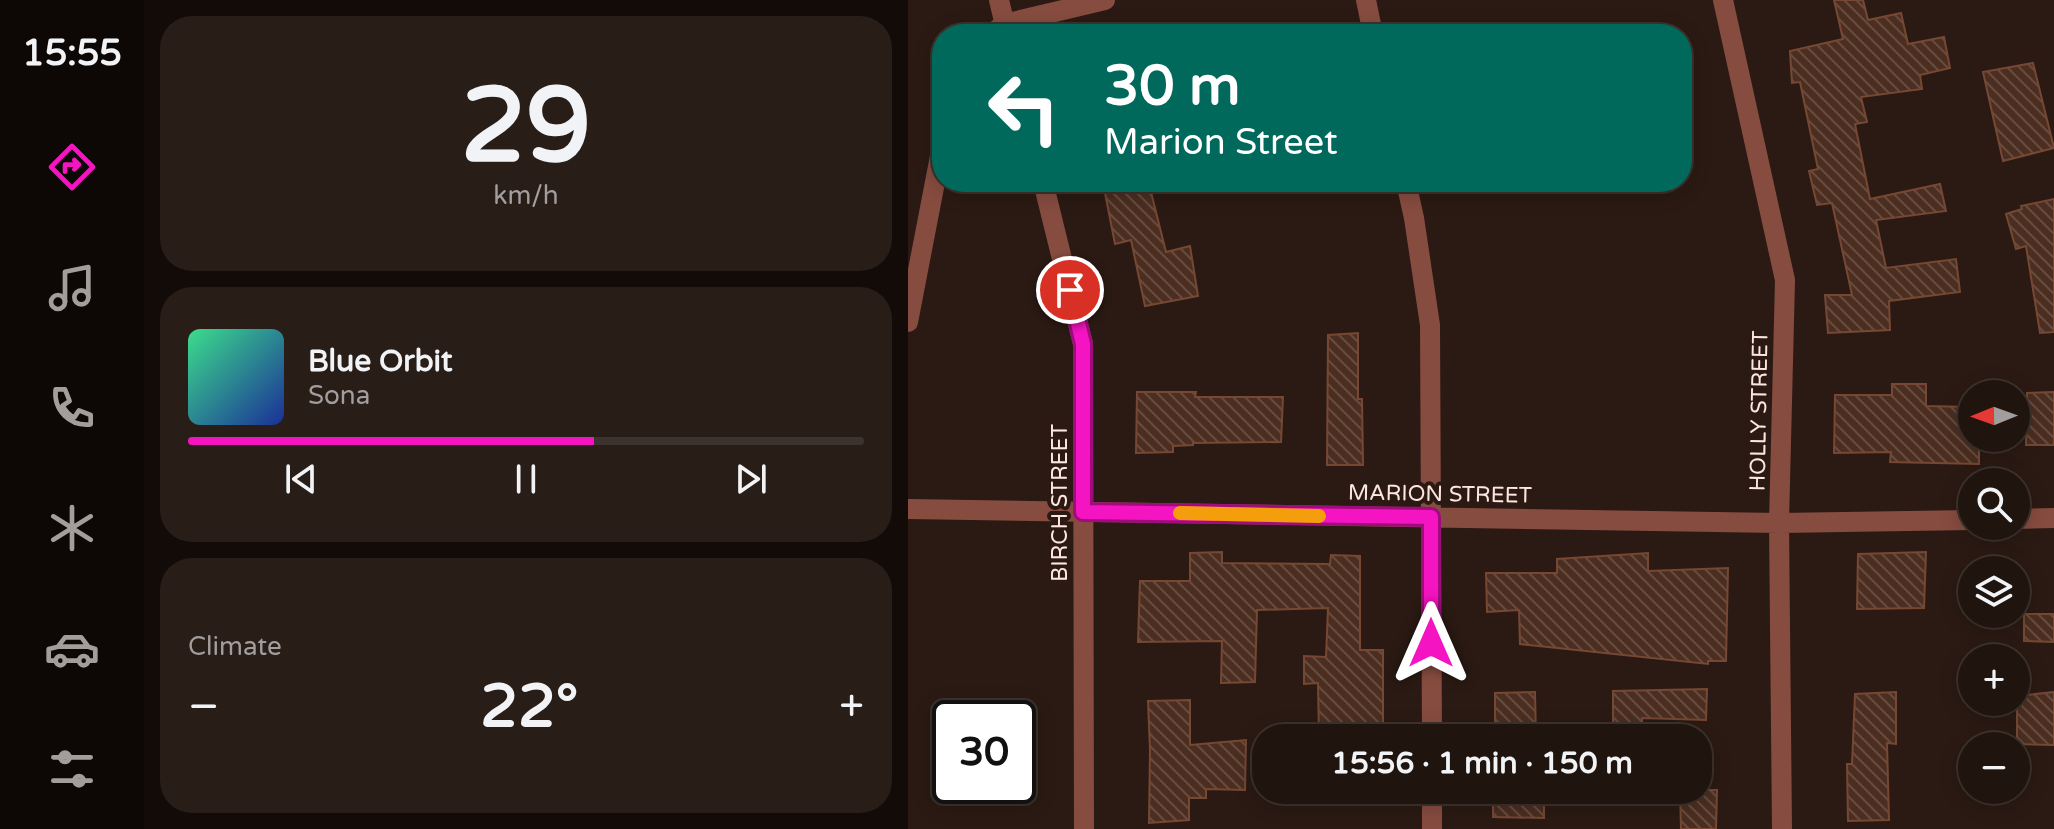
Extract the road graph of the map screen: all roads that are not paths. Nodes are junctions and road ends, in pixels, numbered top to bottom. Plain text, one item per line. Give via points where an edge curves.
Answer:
1 (999, 0) edge
2 (1105, 0) edge
3 (1366, 0) edge
4 (1723, 0) edge
5 (1001, 24) edge
6 (1024, 24) edge
7 (1371, 24) edge
8 (933, 192) edge
9 (1045, 192) edge
10 (1408, 192) edge
11 (908, 322) edge
12 (908, 509) edge
13 (1083, 512) junction
14 (1431, 517) junction
15 (2054, 518) edge
16 (2030, 519) edge
17 (1958, 520) edge
18 (1779, 523) junction
19 (1432, 724) edge
20 (1432, 804) edge
21 (1084, 829) edge
22 (1432, 829) edge
23 (1782, 829) edge

1 - 5 street
2 - 6 street
3 - 7 street
4 - 18 street, HOLLY STREET via 1785,280
8 - 11 street
9 - 13 street, BIRCH STREET via 1083,344
10 - 14 street via 1430,325
12 - 13 street, MARION STREET
13 - 14 street, MARION STREET
13 - 21 street, BIRCH STREET
14 - 18 street, MARION STREET
14 - 19 street
15 - 16 street
17 - 18 street, MARION STREET
18 - 23 street, HOLLY STREET
20 - 22 street

